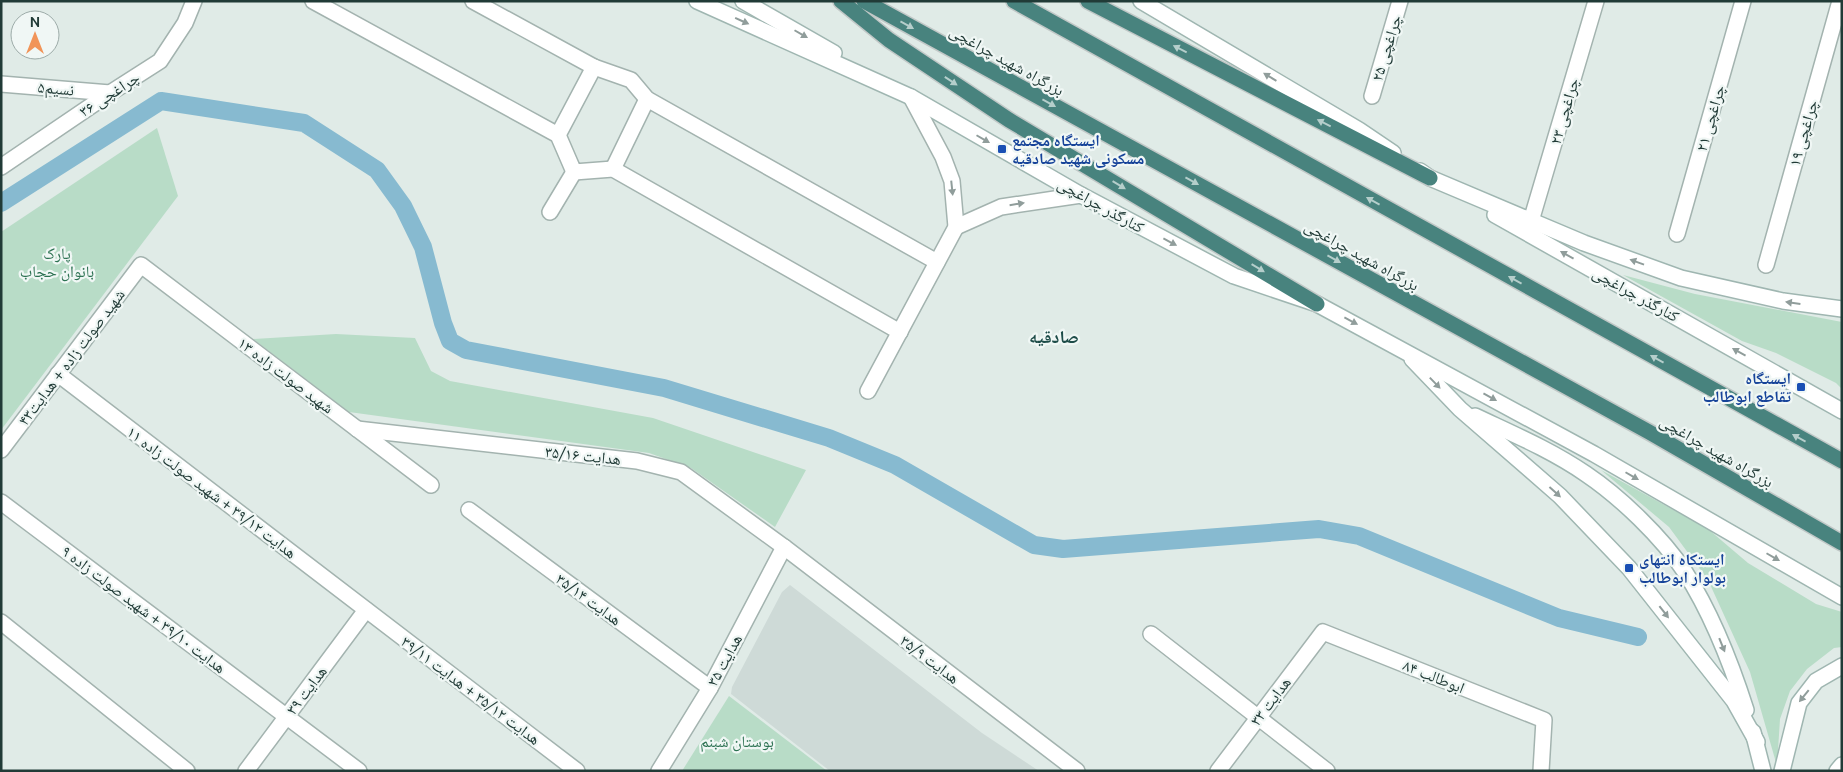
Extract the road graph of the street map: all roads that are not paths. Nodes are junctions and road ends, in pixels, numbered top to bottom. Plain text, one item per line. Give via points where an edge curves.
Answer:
1 (194, 1) edge
2 (313, 1) edge
3 (473, 1) edge
4 (697, 1) edge
5 (743, 1) edge
6 (841, 1) edge
7 (864, 1) edge
8 (1014, 1) edge
9 (1088, 1) edge
10 (1141, 1) edge
11 (1154, 1) edge
12 (1400, 1) edge
13 (1596, 1) edge
14 (1743, 1) edge
15 (1840, 1) edge
16 (1169, 16) junction
17 (594, 67) junction
18 (1, 84) edge
19 (110, 92) junction
20 (1372, 96) dead end
21 (911, 97) junction
22 (647, 99) junction
23 (558, 135) junction
24 (1, 167) edge
25 (613, 169) junction
26 (574, 172) junction
27 (1430, 178) junction
28 (1081, 195) junction
29 (550, 212) dead end
30 (1531, 221) junction
31 (956, 227) junction
32 (1677, 234) dead end
33 (937, 262) junction
34 (141, 265) joint
35 (1766, 265) dead end
36 (1317, 304) junction
37 (1842, 309) edge
38 (900, 332) junction
39 (1401, 348) junction
40 (58, 374) junction
41 (868, 391) dead end
42 (1460, 409) junction
43 (1842, 411) edge
44 (357, 429) junction
45 (1, 450) edge
46 (1842, 461) edge
47 (431, 485) dead end
48 (1, 502) edge
49 (469, 510) dead end
50 (1842, 543) edge
51 (784, 547) junction
52 (1842, 597) edge
53 (366, 610) junction
54 (1, 622) edge
55 (1323, 632) joint
56 (1151, 634) dead end
57 (1842, 666) edge
58 (710, 688) junction
59 (287, 716) junction
60 (1259, 716) junction
61 (1757, 742) junction
62 (1842, 765) edge
63 (187, 771) edge
64 (246, 771) edge
65 (359, 771) edge
66 (577, 771) edge
67 (659, 771) edge
68 (1077, 771) edge
69 (1218, 771) edge
70 (1327, 771) edge
71 (1541, 771) edge
72 (1763, 771) edge
73 (1782, 771) edge
74 (1837, 771) edge

1 - 19 street, چراغچی ۳۶ via 185,23 160,61
2 - 23 street
3 - 17 street
4 -> 21 street, کنارگذر چراغچی
5 -> 21 street
6 -> 36 highway via 889,40 1009,120
7 -> 50 highway, بزرگراه شهید چراغچی via 1649,432
46 -> 8 highway
27 -> 9 highway
10 - 16 street
11 - 16 street
12 - 20 street, چراغچی ۲۵
13 - 30 street, چراغچی ۲۳
14 - 32 street, چراغچی ۲۱
15 - 35 street, چراغچی ۱۹
27 -> 16 street via 1359,130
17 - 22 street via 631,80
17 - 23 street
18 - 19 street, نسیم۵
19 - 24 street, چراغچی ۳۶
21 -> 28 street, کنارگذر چراغچی
21 -> 31 street via 943,157 952,182
22 - 25 street
22 - 33 street
23 - 26 street
25 - 26 street
25 - 38 street
26 - 29 street
27 - 30 street
43 -> 27 street, کنارگذر چراغچی
31 -> 28 street via 1001,207
28 -> 36 street, کنارگذر چراغچی via 1234,276
37 -> 30 street via 1783,301 1681,278
31 - 33 street
33 - 38 street
34 - 40 street, شهید صولت زاده + هدایت۴۳
34 - 44 street, شهید صولت زاده ۱۳
36 -> 39 street, کنارگذر چراغچی
38 - 41 street
39 -> 42 street
39 -> 52 street, کنارگذر چراغچی via 1594,454
40 - 45 street, شهید صولت زاده + هدایت۴۳
40 - 53 street, هدایت ۳۹/۱۲ + شهید صولت زاده ۱۱
42 -> 61 street via 1560,496 1629,568 1734,701
42 -> 61 street via 1538,446 1586,474 1652,532 1684,571 1710,617
44 - 47 street, شهید صولت زاده ۱۳
44 - 51 street, هدایت ۳۵/۱۶ via 637,461 681,472
48 - 59 street, هدایت ۳۹/۱۰ + شهید صولت زاده ۹
49 - 58 street, هدایت ۳۵/۱۴
51 - 58 street, هدایت ۳۵
51 - 68 street, هدایت ۳۵/۹
53 - 59 street, هدایت ۳۹
53 - 66 street, هدایت ۳۵/۱۲ + هدایت ۳۹/۱۱
54 - 63 street
55 - 60 street, هدایت ۳۳
55 - 71 street, ابوطالب ۸۴ via 1544,720
56 - 60 street
57 -> 73 street via 1816,681 1798,703
58 - 67 street, هدایت ۳۵
59 - 64 street, هدایت ۳۹
59 - 65 street, هدایت ۳۹/۱۰ + شهید صولت زاده ۹
60 - 69 street, هدایت ۳۳
60 - 70 street
61 - 72 street
62 - 74 street

